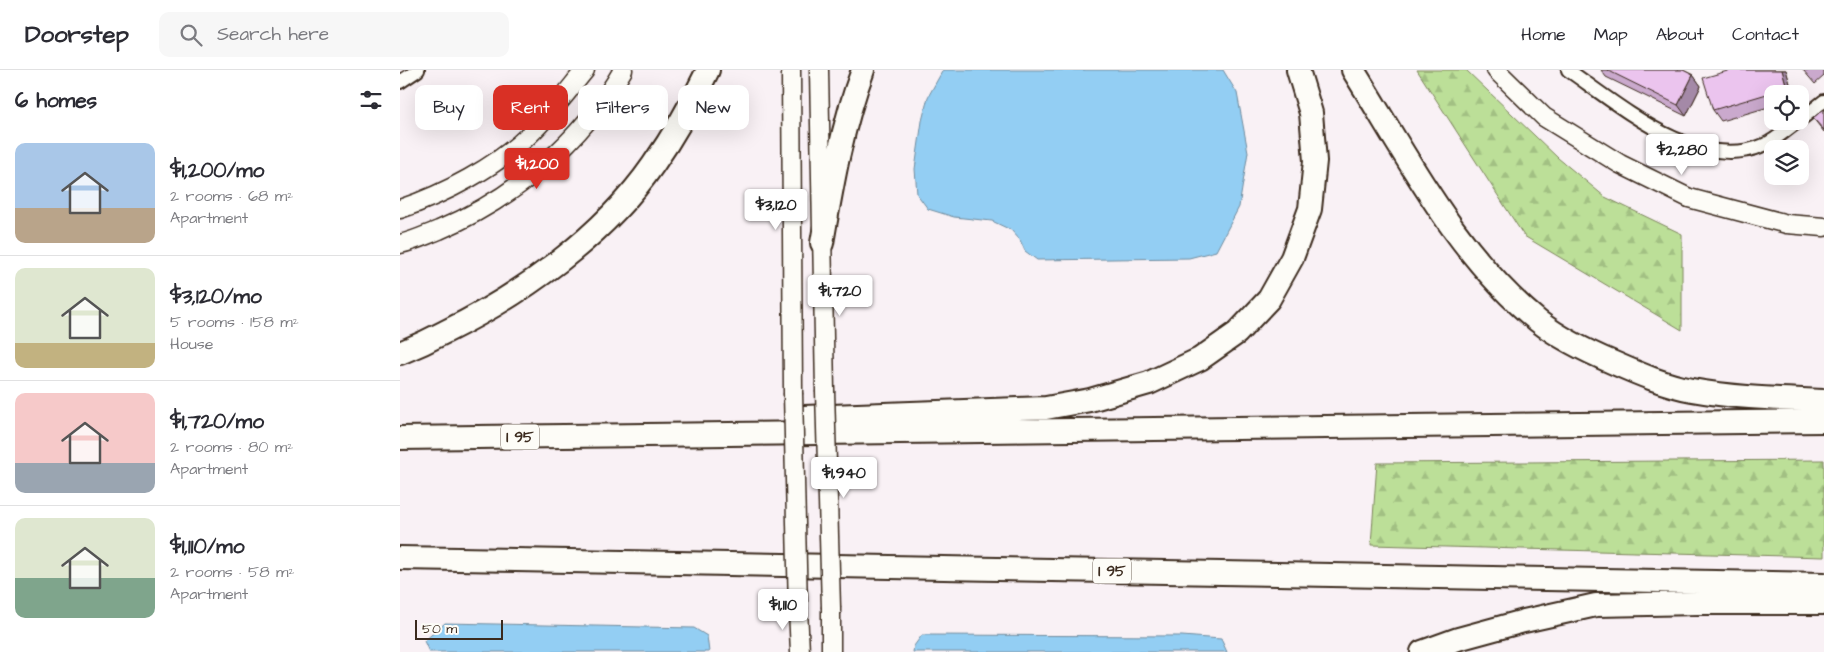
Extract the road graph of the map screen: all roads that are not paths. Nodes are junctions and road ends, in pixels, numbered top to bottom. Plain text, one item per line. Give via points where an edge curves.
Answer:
1 (418, 70) edge
2 (585, 70) edge
3 (623, 70) edge
4 (708, 70) edge
5 (791, 70) edge
6 (819, 70) edge
7 (863, 70) edge
8 (1298, 70) edge
9 (1353, 70) edge
10 (1496, 70) edge
11 (1568, 70) edge
12 (400, 82) edge
13 (1824, 101) edge
14 (1809, 113) edge
15 (1786, 130) edge
16 (400, 209) edge
17 (1824, 227) edge
18 (822, 243) junction
19 (400, 244) edge
20 (400, 353) edge
21 (1824, 401) edge
22 (1824, 421) edge
23 (640, 435) junction
24 (400, 438) edge
25 (400, 558) edge
26 (1824, 584) edge
27 (1824, 603) edge
28 (800, 652) edge
29 (832, 652) edge
30 (1422, 652) edge

1 - 12 street
2 - 16 main road via 529,135 493,163 458,184
3 - 19 main road via 609,94 575,135 543,166 502,196 461,220
4 - 20 highway via 685,116 652,167 610,216 562,259 517,292 467,322
5 - 28 main road, bridge via 793,393
6 - 18 main road
7 - 18 highway via 837,160
8 - 23 highway via 1311,113 1315,161 1310,209 1292,258 1269,299 1237,333 1200,359 1149,382 1090,400 1046,408 734,420
9 - 21 highway via 1457,234 1510,296 1540,322 1592,353 1641,375 1690,389 1733,396
10 - 17 main road via 1544,117 1620,164 1680,194 1787,224
11 - 15 street via 1638,118 1673,138 1705,150 1740,152 1764,145
13 - 14 street
18 - 29 main road, bridge
22 - 23 highway, I 95
23 - 24 highway, I 95
25 - 26 highway, I 95
27 - 30 highway via 1596,605 1524,621

